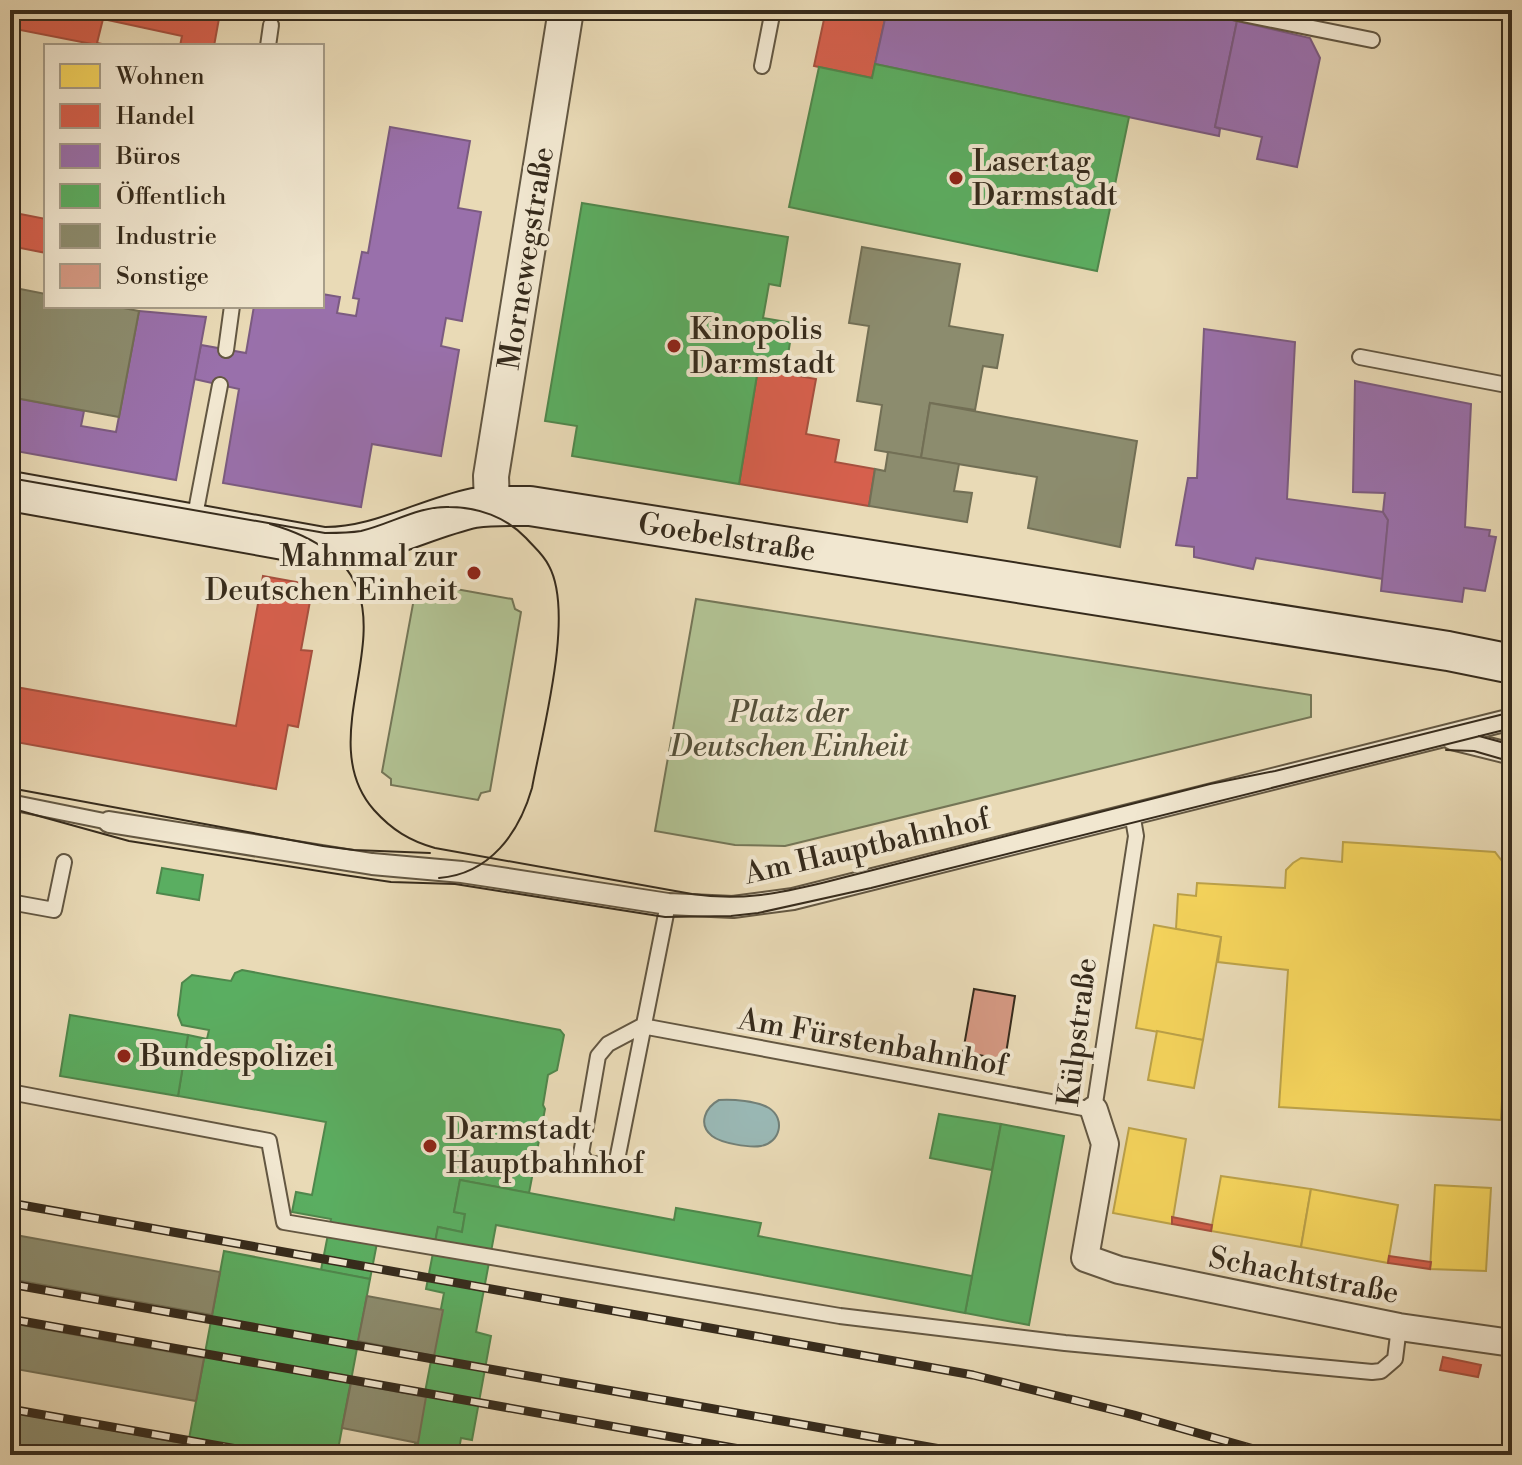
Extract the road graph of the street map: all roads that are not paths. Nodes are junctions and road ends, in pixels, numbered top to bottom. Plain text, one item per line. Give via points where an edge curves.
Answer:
1 (566, 10) edge
2 (773, 10) edge
3 (1223, 10) edge
4 (271, 25) dead end
5 (1372, 40) dead end
6 (268, 44) edge
7 (762, 66) dead end
8 (232, 308) edge
9 (226, 350) dead end
10 (1360, 357) dead end
11 (220, 385) dead end
12 (1512, 386) edge
13 (10, 491) edge
14 (492, 506) junction
15 (193, 526) junction
16 (1512, 646) edge
17 (1448, 651) junction
18 (1512, 664) edge
19 (1512, 719) edge
20 (1440, 738) junction
21 (1512, 754) edge
22 (10, 802) edge
23 (1132, 813) junction
24 (109, 822) joint
25 (64, 862) dead end
26 (10, 902) edge
27 (668, 904) junction
28 (642, 1026) junction
29 (10, 1092) edge
30 (1094, 1110) junction
31 (1085, 1258) joint
32 (1399, 1327) junction
33 (1512, 1343) edge

1 - 14 street, Mornewegstraße via 492,465
2 - 7 lane
3 - 5 lane
4 - 6 lane
8 - 9 lane
10 - 12 lane
11 - 15 lane
13 - 15 main road, Goebelstraße
14 - 15 main road, Goebelstraße via 340,547
14 - 17 main road, Goebelstraße via 553,509
16 - 17 main road, Goebelstraße
17 - 18 main road, Goebelstraße
19 - 20 street, Am Hauptbahnhof
20 - 21 street, Am Hauptbahnhof
20 - 23 street, Am Hauptbahnhof
22 - 24 lane
23 - 27 street, Am Hauptbahnhof via 793,899 733,907
23 - 30 lane, Külpstraße via 1136,836
24 - 27 street, Am Hauptbahnhof
25 - 26 lane via 54,910
27 - 28 lane
28 - 28 lane via 617,1160 598,1167 581,1154 598,1056 608,1044
28 - 30 lane, Am Fürstenbahnhof
29 - 32 lane via 269,1141 284,1222 840,1316 1372,1372 1395,1359
30 - 31 street, Külpstraße via 1105,1144
31 - 32 street, Schachtstraße via 1119,1270
32 - 33 street, Schachtstraße

